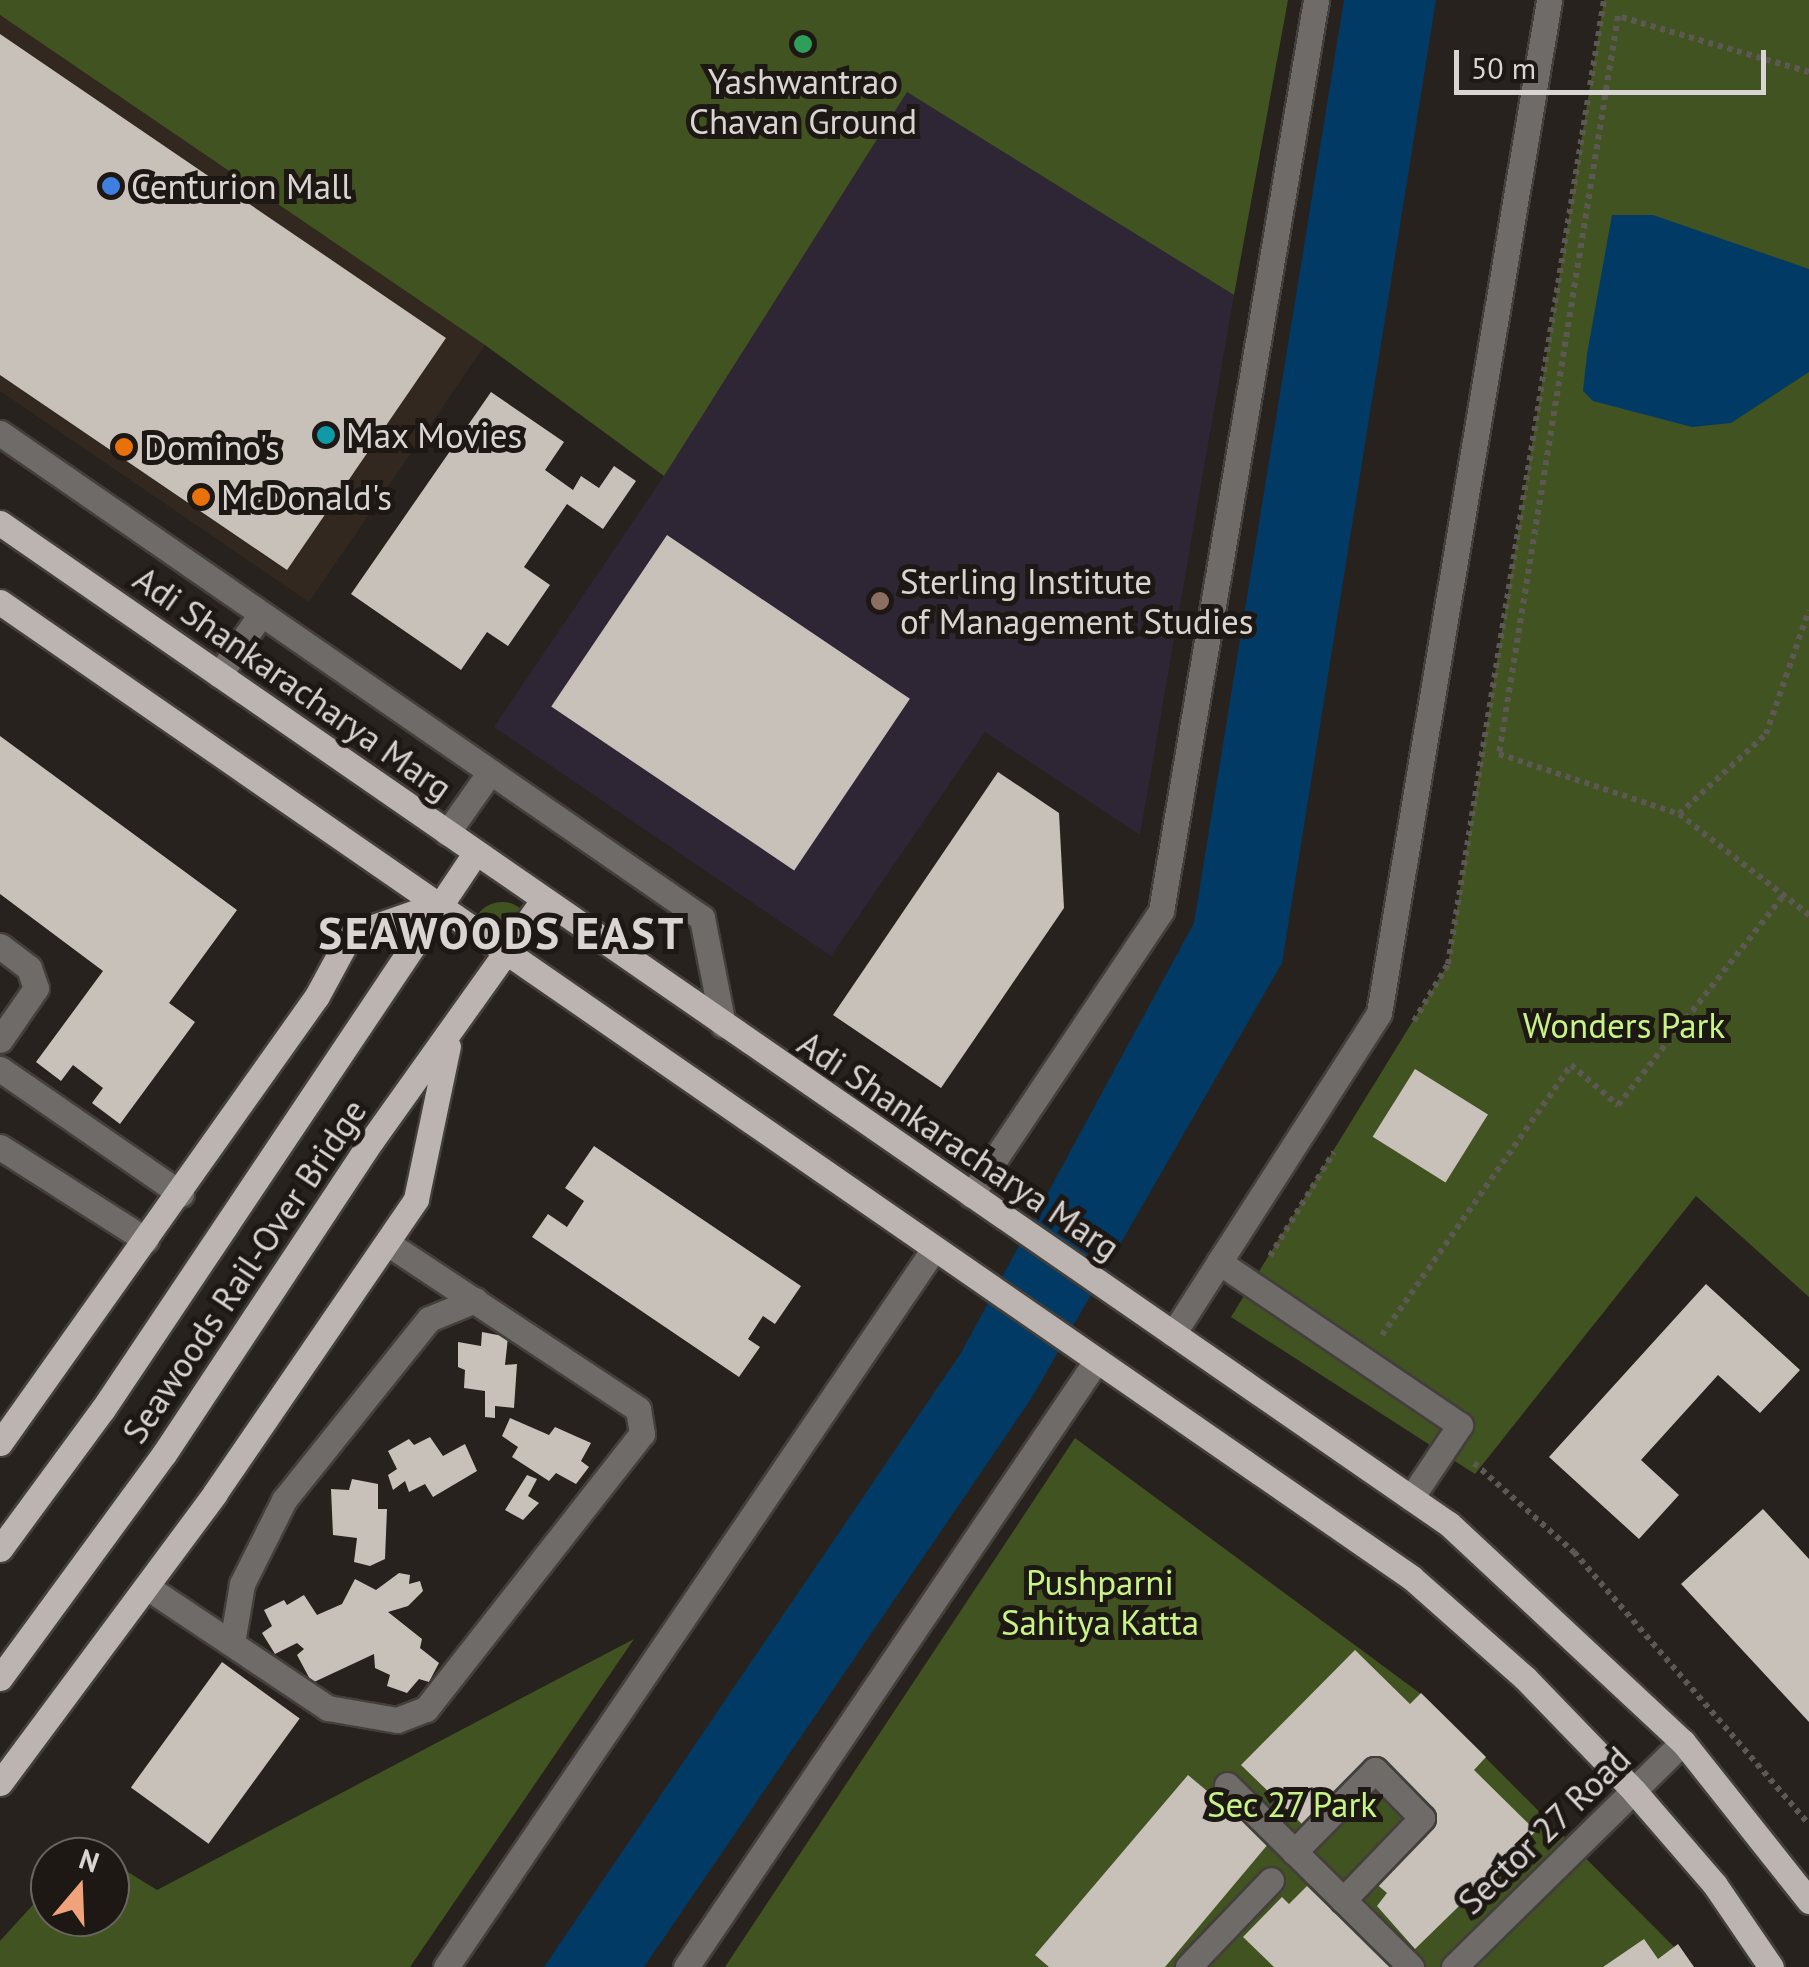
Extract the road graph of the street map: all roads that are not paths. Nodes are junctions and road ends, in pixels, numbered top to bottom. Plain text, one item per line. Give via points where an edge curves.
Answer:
1 (1316, 0) edge
2 (1549, 0) edge
3 (0, 433) edge
4 (0, 523) edge
5 (0, 602) edge
6 (262, 614) junction
7 (219, 675) junction
8 (490, 772) junction
9 (448, 833) junction
10 (476, 852) junction
11 (543, 900) junction
12 (439, 904) junction
13 (0, 946) edge
14 (509, 954) junction
15 (723, 1025) junction
16 (450, 1036) junction
17 (0, 1040) edge
18 (0, 1069) edge
19 (0, 1147) edge
20 (181, 1194) junction
21 (970, 1195) junction
22 (146, 1240) junction
23 (387, 1243) junction
24 (934, 1249) junction
25 (1219, 1262) junction
26 (475, 1300) junction
27 (1173, 1334) junction
28 (1085, 1356) junction
29 (0, 1443) edge
30 (1411, 1498) junction
31 (0, 1549) edge
32 (148, 1586) junction
33 (232, 1643) junction
34 (0, 1678) edge
35 (1683, 1742) junction
36 (0, 1783) edge
37 (1227, 1786) dead end
38 (1634, 1792) junction
39 (1294, 1852) junction
40 (1270, 1880) dead end
41 (1343, 1900) junction
42 (1809, 1901) edge
43 (446, 1967) edge
44 (686, 1967) edge
45 (1188, 1967) edge
46 (1411, 1967) edge
47 (1454, 1967) edge
48 (1771, 1967) edge

1 - 21 street via 1161,911
2 - 25 street via 1379,1014
3 - 6 street
4 - 7 main road, Adi Shankaracharya Marg
5 - 12 main road
6 - 7 street
6 - 8 street
7 - 9 main road, Adi Shankaracharya Marg
8 - 9 street
8 - 15 street via 702,918
9 - 10 main road, Adi Shankaracharya Marg
10 - 11 main road, Adi Shankaracharya Marg
10 - 12 main road, Seawoods Rail-Over Bridge
11 - 14 main road, Seawoods Rail-Over Bridge
11 - 15 main road, Adi Shankaracharya Marg
12 - 14 main road
12 - 20 main road via 350,935 317,996
12 - 31 main road, Seawoods Rail-Over Bridge via 103,1408
13 - 17 street via 30,968 36,988
14 - 16 main road, Seawoods Rail-Over Bridge
14 - 24 main road
15 - 21 main road, Adi Shankaracharya Marg
16 - 23 main road via 416,1199
16 - 34 main road, Seawoods Rail-Over Bridge via 372,1140 164,1454
18 - 20 street
19 - 22 street
20 - 22 main road
21 - 27 main road, Adi Shankaracharya Marg
22 - 29 main road
23 - 26 street
23 - 32 main road
24 - 28 main road
24 - 43 street
25 - 27 street
25 - 30 street via 1460,1424
26 - 33 street via 429,1319 284,1500 242,1584
26 - 33 street via 638,1409 642,1434 426,1709 397,1720 328,1708
27 - 30 main road, Adi Shankaracharya Marg
28 - 38 main road via 1412,1578 1525,1678
28 - 44 street
30 - 35 main road, Adi Shankaracharya Marg via 1569,1630
32 - 33 street
32 - 36 main road
35 - 38 street, Sector 27 Road
35 - 42 main road, Adi Shankaracharya Marg
37 - 39 street
38 - 47 street, Sector 27 Road
38 - 48 main road via 1716,1886
39 - 41 street
39 - 41 street via 1375,1770 1422,1818
40 - 45 street
41 - 46 street

